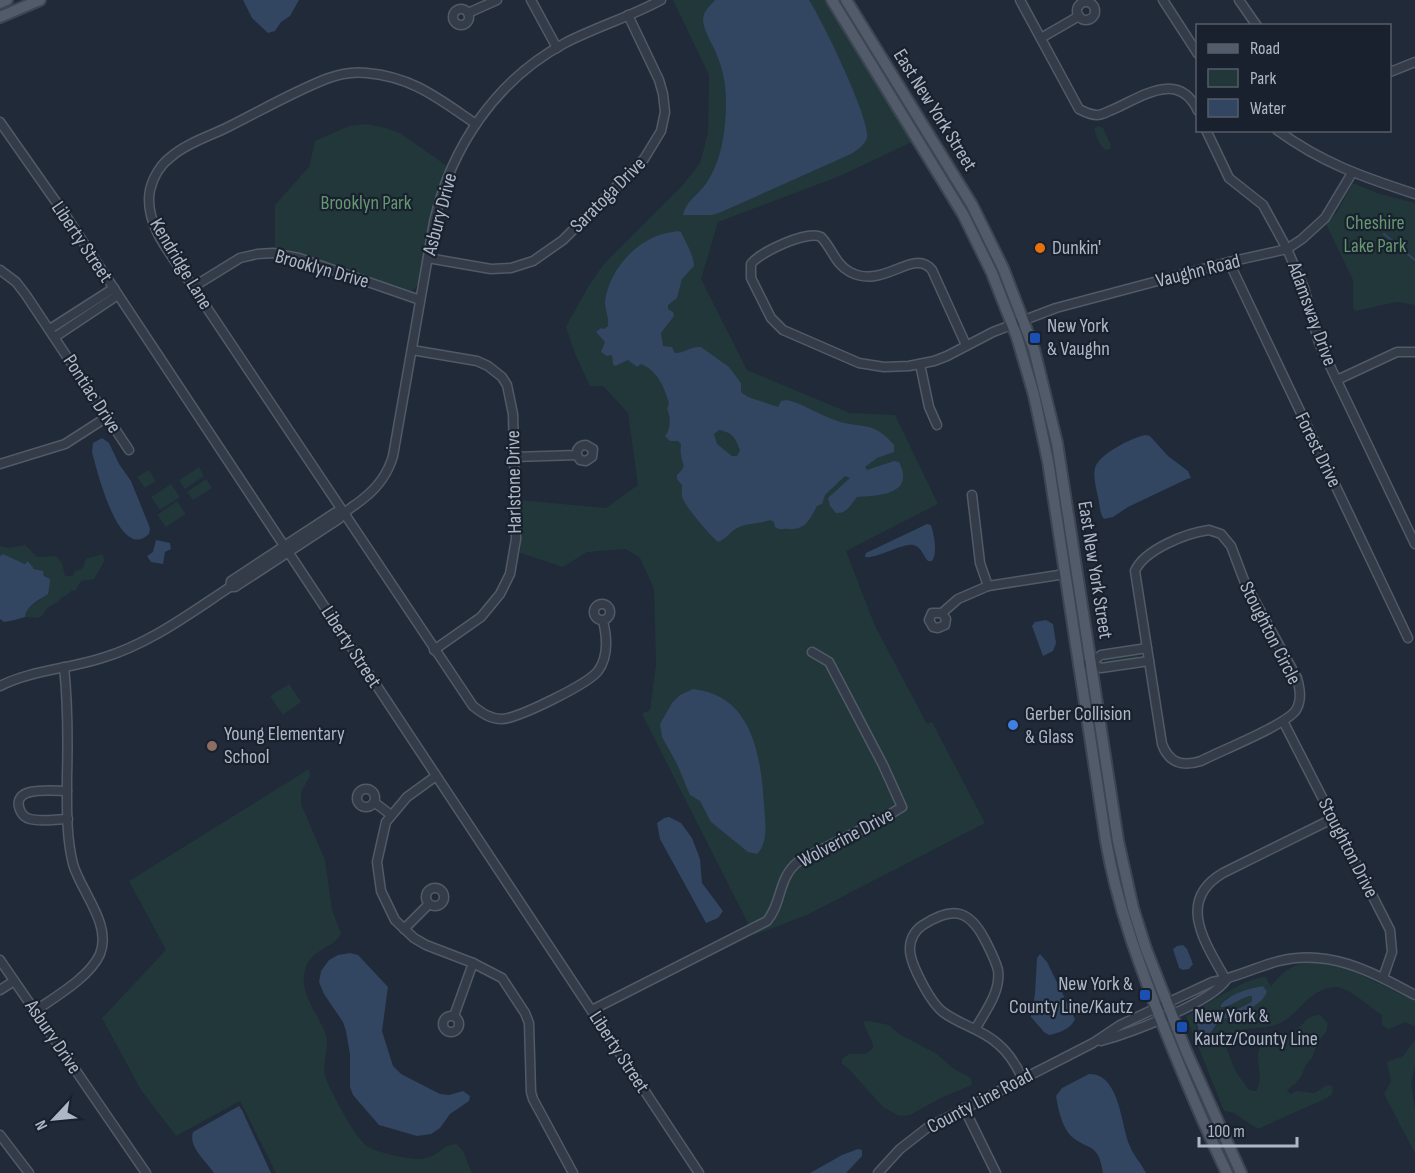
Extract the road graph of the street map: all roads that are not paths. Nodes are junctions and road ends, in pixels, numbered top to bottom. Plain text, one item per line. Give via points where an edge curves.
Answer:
1 (8, 0) edge
2 (40, 0) edge
3 (497, 0) edge
4 (531, 0) edge
5 (661, 0) edge
6 (832, 0) edge
7 (846, 0) edge
8 (1020, 0) edge
9 (1163, 0) edge
10 (1239, 0) edge
11 (0, 3) edge
12 (468, 13) dead end
13 (628, 15) junction
14 (1079, 16) dead end
15 (0, 17) edge
16 (1256, 24) edge
17 (1041, 38) junction
18 (557, 48) junction
19 (1196, 52) edge
20 (1415, 62) edge
21 (1391, 71) edge
22 (1196, 110) edge
23 (0, 122) edge
24 (476, 124) junction
25 (1207, 132) edge
26 (1279, 132) edge
27 (1352, 173) junction
28 (1415, 194) edge
29 (1287, 249) junction
30 (428, 258) junction
31 (1229, 262) junction
32 (0, 270) edge
33 (193, 287) junction
34 (116, 292) junction
35 (420, 300) junction
36 (1024, 320) junction
37 (1012, 325) junction
38 (53, 333) junction
39 (966, 345) junction
40 (412, 350) junction
41 (1415, 352) edge
42 (920, 364) junction
43 (1337, 380) junction
44 (108, 417) junction
45 (937, 425) dead end
46 (129, 450) dead end
47 (577, 455) dead end
48 (514, 457) junction
49 (0, 464) edge
50 (972, 495) dead end
51 (343, 513) junction
52 (1415, 544) edge
53 (283, 545) junction
54 (289, 553) junction
55 (1065, 574) junction
56 (988, 586) junction
57 (230, 587) junction
58 (942, 613) dead end
59 (603, 621) dead end
60 (1408, 638) dead end
61 (1147, 648) junction
62 (434, 650) junction
63 (812, 652) dead end
64 (1149, 661) junction
65 (1091, 663) junction
66 (1079, 665) junction
67 (64, 667) junction
68 (0, 686) edge
69 (1282, 721) junction
70 (436, 776) junction
71 (67, 791) junction
72 (374, 802) dead end
73 (391, 815) junction
74 (68, 819) junction
75 (1332, 819) junction
76 (429, 904) dead end
77 (404, 929) junction
78 (0, 960) edge
79 (473, 963) junction
80 (1383, 978) junction
81 (1226, 980) junction
82 (14, 981) junction
83 (0, 990) edge
84 (1415, 995) edge
85 (1169, 1009) junction
86 (592, 1010) junction
87 (35, 1011) junction
88 (1158, 1013) junction
89 (454, 1016) dead end
90 (976, 1028) junction
91 (1022, 1077) junction
92 (964, 1108) junction
93 (0, 1135) edge
94 (29, 1173) edge
95 (146, 1173) edge
96 (573, 1173) edge
97 (699, 1173) edge
98 (878, 1173) edge
99 (996, 1173) edge
100 (1227, 1173) edge
101 (1241, 1173) edge

1 - 11 main road
2 - 15 main road
3 - 12 street
4 - 18 street
5 - 13 street, Asbury Drive
6 - 37 main road, East New York Street via 963,214
7 - 36 main road, East New York Street via 972,205
8 - 17 street
9 - 19 street
10 - 16 street
13 - 18 street, Asbury Drive
13 - 30 street, Saratoga Drive via 663,94 661,131 644,159 563,240 533,261 491,269
14 - 17 street
17 - 22 street via 1079,109 1102,114 1157,89 1170,88 1187,96
18 - 24 street, Asbury Drive via 509,84
20 - 21 street
23 - 34 street, Liberty Street
24 - 30 street, Asbury Drive via 454,161 442,193
24 - 33 street, Kendridge Lane via 409,81 358,72 327,79 182,150 164,163 156,175 150,192 150,211 156,231
25 - 29 street, Adamsway Drive via 1229,178 1263,205
26 - 27 street via 1299,147
27 - 28 street
27 - 29 street, Vaughn Road via 1325,218
29 - 31 street, Vaughn Road
29 - 43 street, Adamsway Drive via 1304,288 1316,335
30 - 35 street, Asbury Drive
31 - 36 street, Vaughn Road
31 - 60 street, Forest Drive
32 - 38 street, Pontiac Drive via 21,288
33 - 35 street, Brooklyn Drive via 234,261 273,253 299,258
33 - 51 street, Kendridge Lane
34 - 38 street
34 - 53 street, Liberty Street
35 - 40 street, Asbury Drive
36 - 37 street, Vaughn Road
36 - 65 main road, East New York Street via 1057,443
37 - 39 street, Vaughn Road
37 - 55 main road, East New York Street via 1042,428
38 - 44 street, Pontiac Drive
39 - 42 street, Vaughn Road
39 - 42 street, Vaughn Road via 932,270 924,263 910,264 880,276 857,275 840,264 821,237 810,234 760,255 751,264 751,278 771,318 783,330 859,363 897,367
40 - 48 street, Harlstone Drive via 477,361 502,376 512,402
40 - 51 street, Asbury Drive via 391,463 374,489
41 - 43 street via 1397,352
42 - 45 street
43 - 52 street, Adamsway Drive
44 - 46 street, Pontiac Drive
44 - 49 street via 65,444
47 - 48 street
48 - 62 street, Harlstone Drive via 515,547 510,574 500,594 481,616
50 - 56 street via 980,563
51 - 53 street, Asbury Drive via 336,512
51 - 54 street, Asbury Drive
51 - 62 street, Kendridge Lane
53 - 54 street, Liberty Street
53 - 57 street, Asbury Drive via 231,581
54 - 57 street, Asbury Drive
54 - 70 street, Liberty Street
55 - 56 street
55 - 66 main road, East New York Street
56 - 58 street via 958,599
57 - 67 street, Asbury Drive via 144,641 103,658
59 - 62 street, Kendridge Lane via 605,654 593,676 507,718 490,717 473,706
61 - 64 street, Stoughton Circle
61 - 65 street via 1101,655
61 - 69 street, Stoughton Circle via 1134,579 1137,566 1151,553 1188,535 1209,530 1221,534 1231,546 1245,583 1300,687 1296,711
63 - 86 street, Wolverine Drive via 829,662 902,807 789,868 767,921
64 - 65 street via 1101,668
64 - 69 street, Stoughton Circle via 1162,744 1180,764 1201,760
65 - 66 street
65 - 85 main road, East New York Street via 1123,864 1139,929
66 - 88 main road, East New York Street via 1111,868 1128,934
67 - 68 street, Asbury Drive
67 - 71 street
69 - 75 street, Stoughton Drive
70 - 73 street via 407,797
70 - 86 street, Liberty Street
71 - 74 street
71 - 74 street via 29,792 19,806 32,820
72 - 73 street
73 - 77 street via 378,852 378,872 386,903
74 - 87 street via 76,873 101,928 101,953 86,973
75 - 80 street, Stoughton Drive via 1390,930 1392,952
75 - 81 street via 1223,873 1203,891 1197,921
76 - 77 street
77 - 79 street via 426,945
78 - 82 street, Asbury Drive
79 - 89 street
79 - 96 street via 502,978 528,1018 531,1092
80 - 81 street, County Line Road via 1343,962 1302,957
80 - 84 street, County Line Road
81 - 85 street, County Line Road via 1212,982
82 - 83 street
82 - 87 street, Asbury Drive
85 - 88 street, County Line Road
85 - 101 main road, East New York Street
86 - 97 street, Liberty Street
87 - 95 street, Asbury Drive
88 - 91 street, County Line Road via 1128,1032 1093,1043
88 - 100 main road, East New York Street
90 - 90 street via 941,1010 910,956 910,942 918,928 947,913 964,915 975,923 998,969 996,990
90 - 91 street via 1001,1046
91 - 92 street, County Line Road
92 - 98 street, County Line Road via 927,1128
92 - 99 street
93 - 94 street

